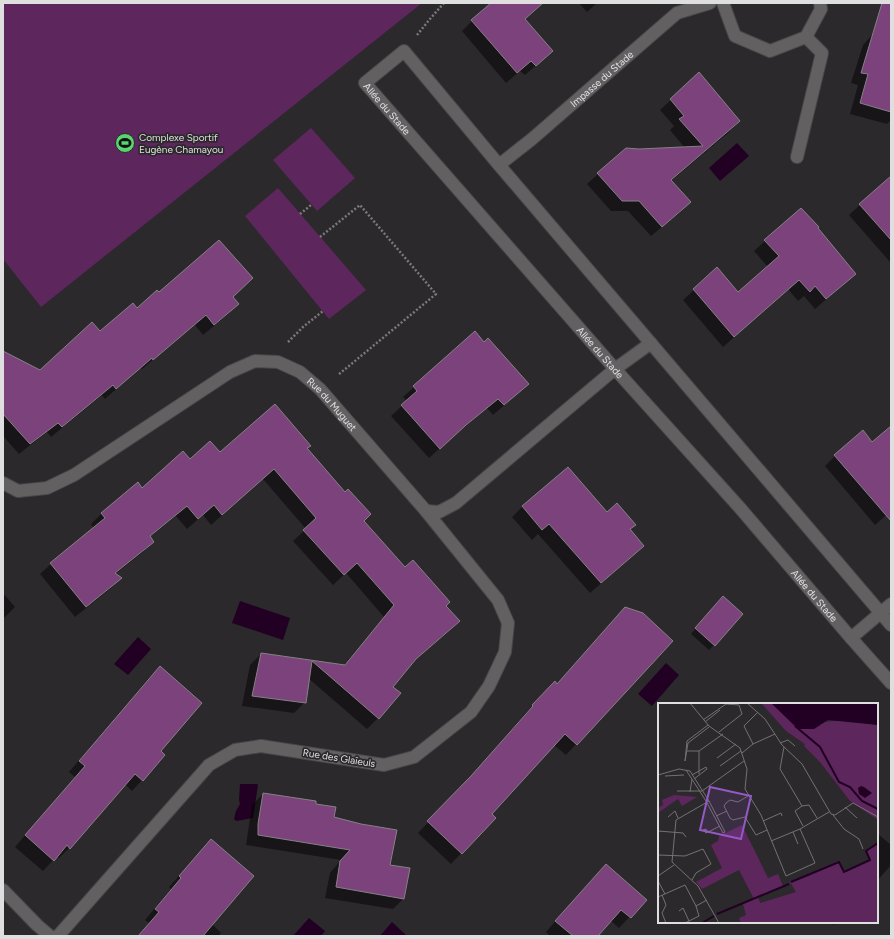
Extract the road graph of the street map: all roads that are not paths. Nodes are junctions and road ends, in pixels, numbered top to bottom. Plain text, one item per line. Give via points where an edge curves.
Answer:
1 (710, 3) edge
2 (723, 3) edge
3 (820, 3) edge
4 (806, 37) junction
5 (797, 157) dead end
6 (499, 165) junction
7 (651, 343) junction
8 (615, 369) junction
9 (3, 483) edge
10 (426, 511) junction
11 (891, 604) edge
12 (880, 613) junction
13 (891, 624) edge
14 (851, 638) junction
15 (891, 683) edge
16 (3, 890) edge
17 (50, 936) edge
18 (58, 936) edge

1 - 6 street, Impasse du Stade via 677,13
2 - 4 street via 735,36 770,51
3 - 4 street via 821,9
4 - 5 street via 822,52
6 - 7 street
6 - 8 street, Allée du Stade via 404,51 365,83
7 - 8 street
7 - 12 street
8 - 10 street via 456,503 439,512
8 - 14 street, Allée du Stade via 740,508
9 - 10 street, Rue du Muguet via 18,491 47,488 74,475 230,372 255,361 278,362 300,372 320,389
10 - 18 street, Rue des Glaïeuls via 498,600 508,623 505,652 489,686 470,712 414,758 384,765 261,746 235,750 209,765
11 - 12 street
12 - 13 street
12 - 14 street
14 - 15 street, Allée du Stade
16 - 17 street

